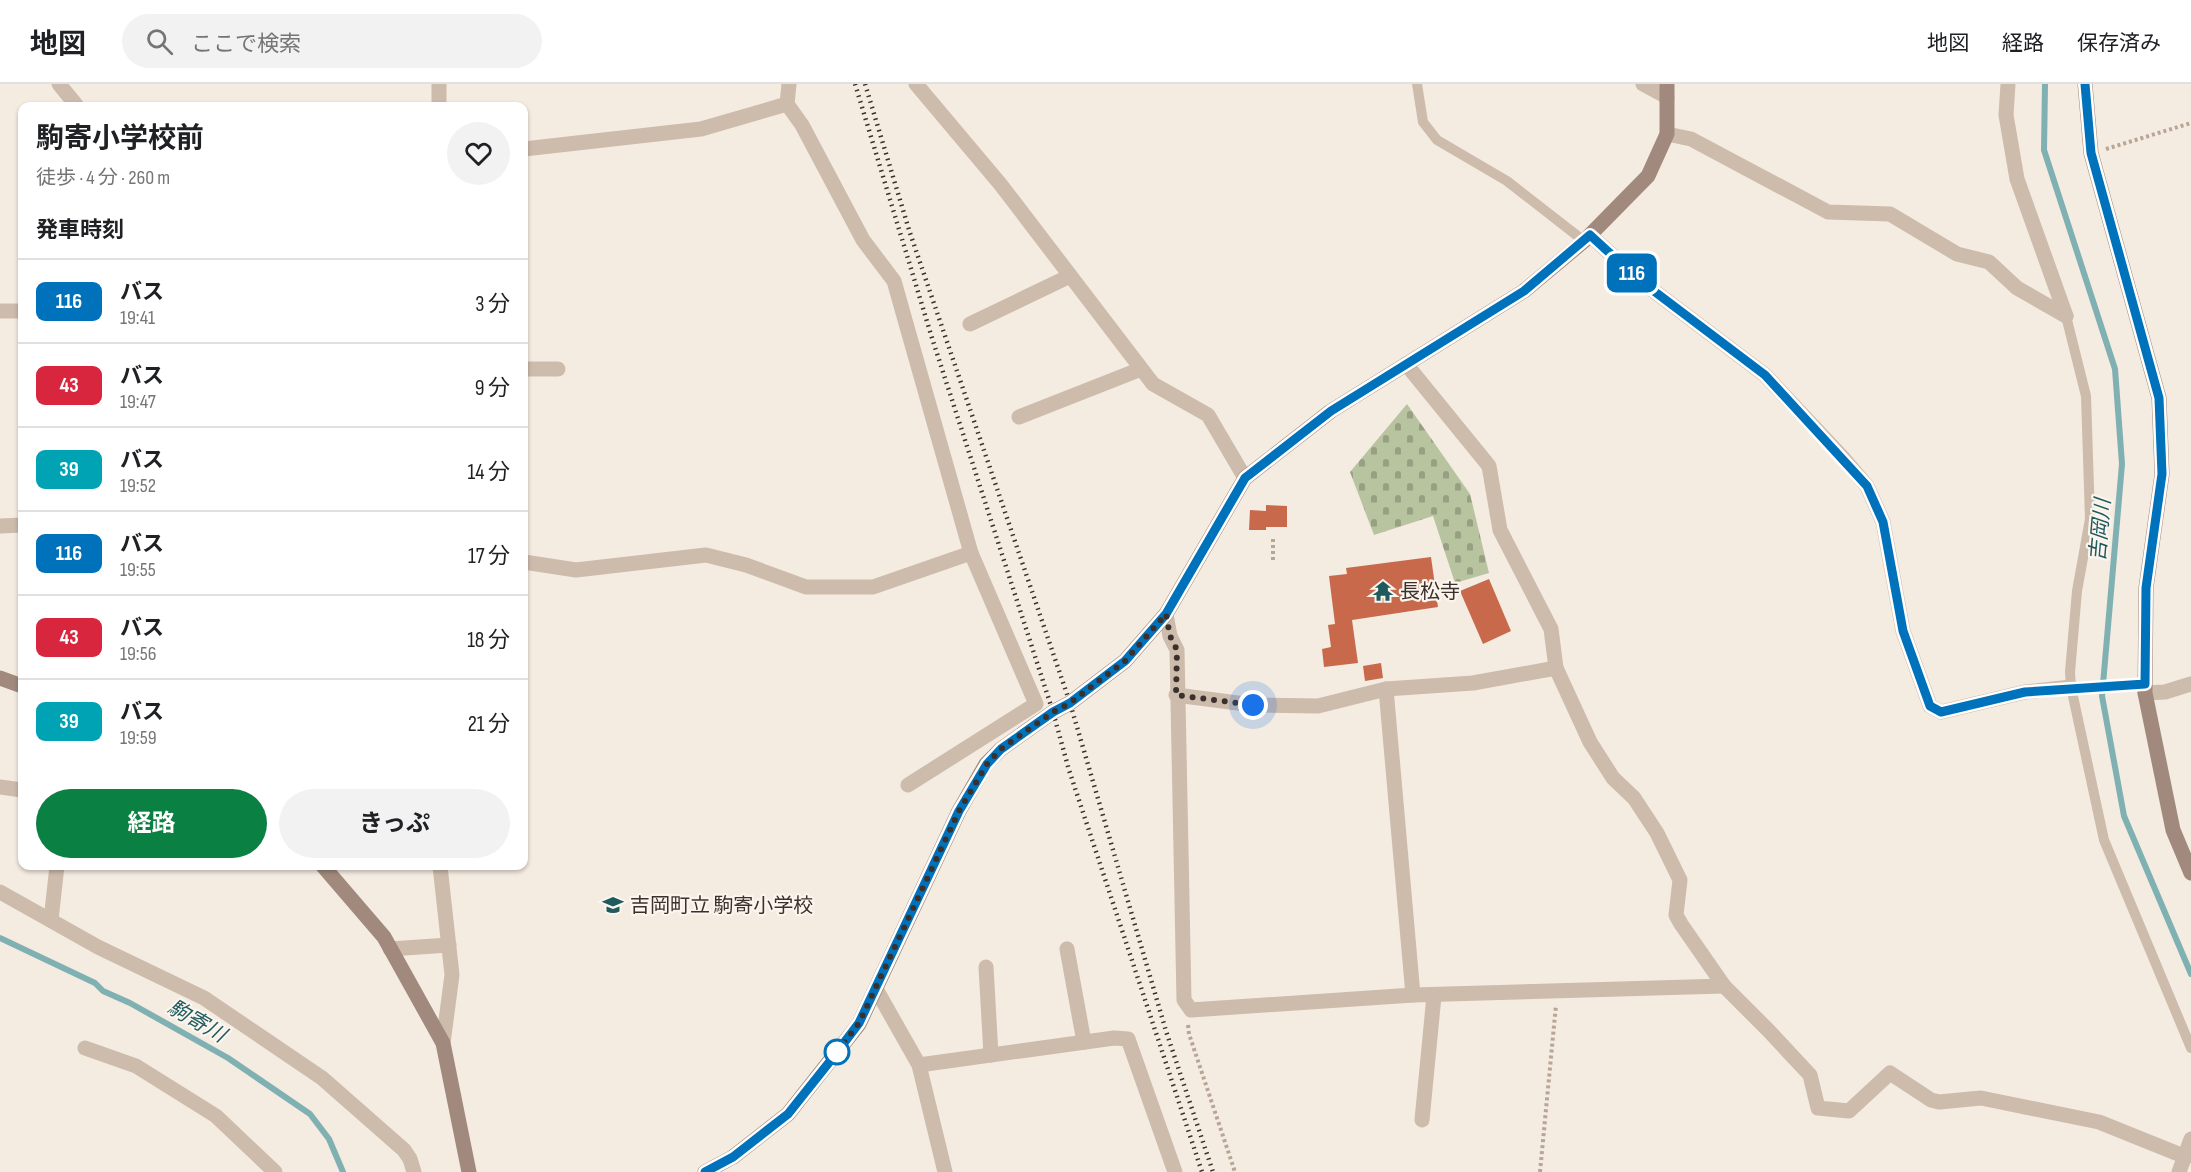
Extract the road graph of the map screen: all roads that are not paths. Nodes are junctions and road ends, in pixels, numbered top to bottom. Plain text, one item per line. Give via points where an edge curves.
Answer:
1 (59, 84) edge
2 (439, 84) edge
3 (789, 84) edge
4 (916, 84) edge
5 (1417, 84) edge
6 (1643, 84) edge
7 (2008, 84) edge
8 (2085, 84) edge
9 (1667, 90) edge
10 (74, 102) edge
11 (439, 102) edge
12 (788, 104) junction
13 (1667, 134) junction
14 (528, 148) edge
15 (1587, 238) junction
16 (1070, 276) junction
17 (0, 311) edge
18 (18, 311) edge
19 (2066, 316) junction
20 (970, 324) dead end
21 (1406, 364) junction
22 (528, 369) edge
23 (558, 369) dead end
24 (1141, 369) junction
25 (1019, 417) dead end
26 (1245, 478) junction
27 (18, 525) edge
28 (0, 526) edge
29 (971, 553) junction
30 (528, 563) edge
31 (1166, 614) junction
32 (1556, 668) junction
33 (0, 678) edge
34 (2191, 684) edge
35 (18, 685) edge
36 (2077, 687) junction
37 (2145, 688) junction
38 (1386, 689) junction
39 (1176, 695) junction
40 (975, 742) junction
41 (987, 764) junction
42 (908, 785) dead end
43 (0, 787) edge
44 (18, 789) edge
45 (57, 870) edge
46 (327, 870) edge
47 (440, 870) edge
48 (2191, 873) edge
49 (0, 892) edge
50 (51, 920) junction
51 (449, 945) junction
52 (390, 949) junction
53 (1067, 949) dead end
54 (986, 967) dead end
55 (1724, 986) junction
56 (876, 989) junction
57 (1413, 995) junction
58 (1434, 996) junction
59 (1084, 1042) junction
60 (443, 1043) junction
61 (86, 1048) dead end
62 (2191, 1048) edge
63 (991, 1055) junction
64 (919, 1065) junction
65 (1422, 1120) dead end
66 (2191, 1139) edge
67 (2186, 1157) junction
68 (275, 1172) edge
69 (414, 1172) edge
70 (469, 1172) edge
71 (705, 1172) edge
72 (945, 1172) edge
73 (1175, 1172) edge
74 (2179, 1172) edge

1 - 10 street
2 - 11 street
3 - 12 street
4 - 16 street
5 - 15 lane via 1423,122 1437,140 1507,181
6 - 9 street
7 - 19 street via 2006,115 2017,179
8 - 37 street via 2091,153 2159,398 2162,474 2146,588
9 - 13 street
12 - 14 street via 701,129
12 - 29 street via 863,240 894,281
13 - 15 street via 1648,176
13 - 19 street via 1691,139 1828,212 1890,213 1957,254 1989,262 2017,288
15 - 21 street via 1524,291
15 - 36 street via 1765,375 1867,486 1883,522 1903,631 1930,706 1941,712 2025,692
16 - 20 street
16 - 24 street
17 - 18 street
19 - 36 lane via 2086,396 2090,519 2077,591 2070,672
21 - 26 street via 1331,411
21 - 32 street via 1490,466 1500,530 1551,629
22 - 23 street
24 - 25 street
24 - 26 street via 1152,384 1208,415
26 - 31 street
27 - 28 street
29 - 30 street via 873,587 806,587 706,555 576,570
29 - 40 street via 1036,704
31 - 39 street via 1177,650
31 - 41 street via 1125,661 1001,749
32 - 38 street via 1473,683
32 - 55 street via 1590,742 1657,833 1680,880 1676,915
33 - 35 street
34 - 37 street via 2165,692
36 - 37 lane via 2127,684
36 - 62 lane via 2104,840
37 - 48 street via 2173,830
38 - 39 street via 1318,706 1253,705
38 - 57 street
39 - 57 street via 1184,1000 1191,1010
40 - 41 street
40 - 42 street
41 - 56 street via 959,811
43 - 44 street
45 - 50 street
46 - 52 street
47 - 51 street
49 - 50 street
50 - 69 street via 204,998 321,1078 404,1150
51 - 52 street
51 - 60 street via 452,975
52 - 60 street
53 - 59 street
54 - 63 street
55 - 58 street
55 - 67 street via 1810,1075 1818,1108 1849,1111 1890,1072 1931,1100 1981,1098 2099,1122
56 - 64 street
56 - 71 street via 859,1023 788,1114 733,1157
57 - 58 street
58 - 65 street
59 - 63 street
59 - 73 street via 1128,1039
60 - 70 street
61 - 68 street via 136,1066 216,1116
63 - 64 street
64 - 72 street
66 - 67 street
67 - 74 street

